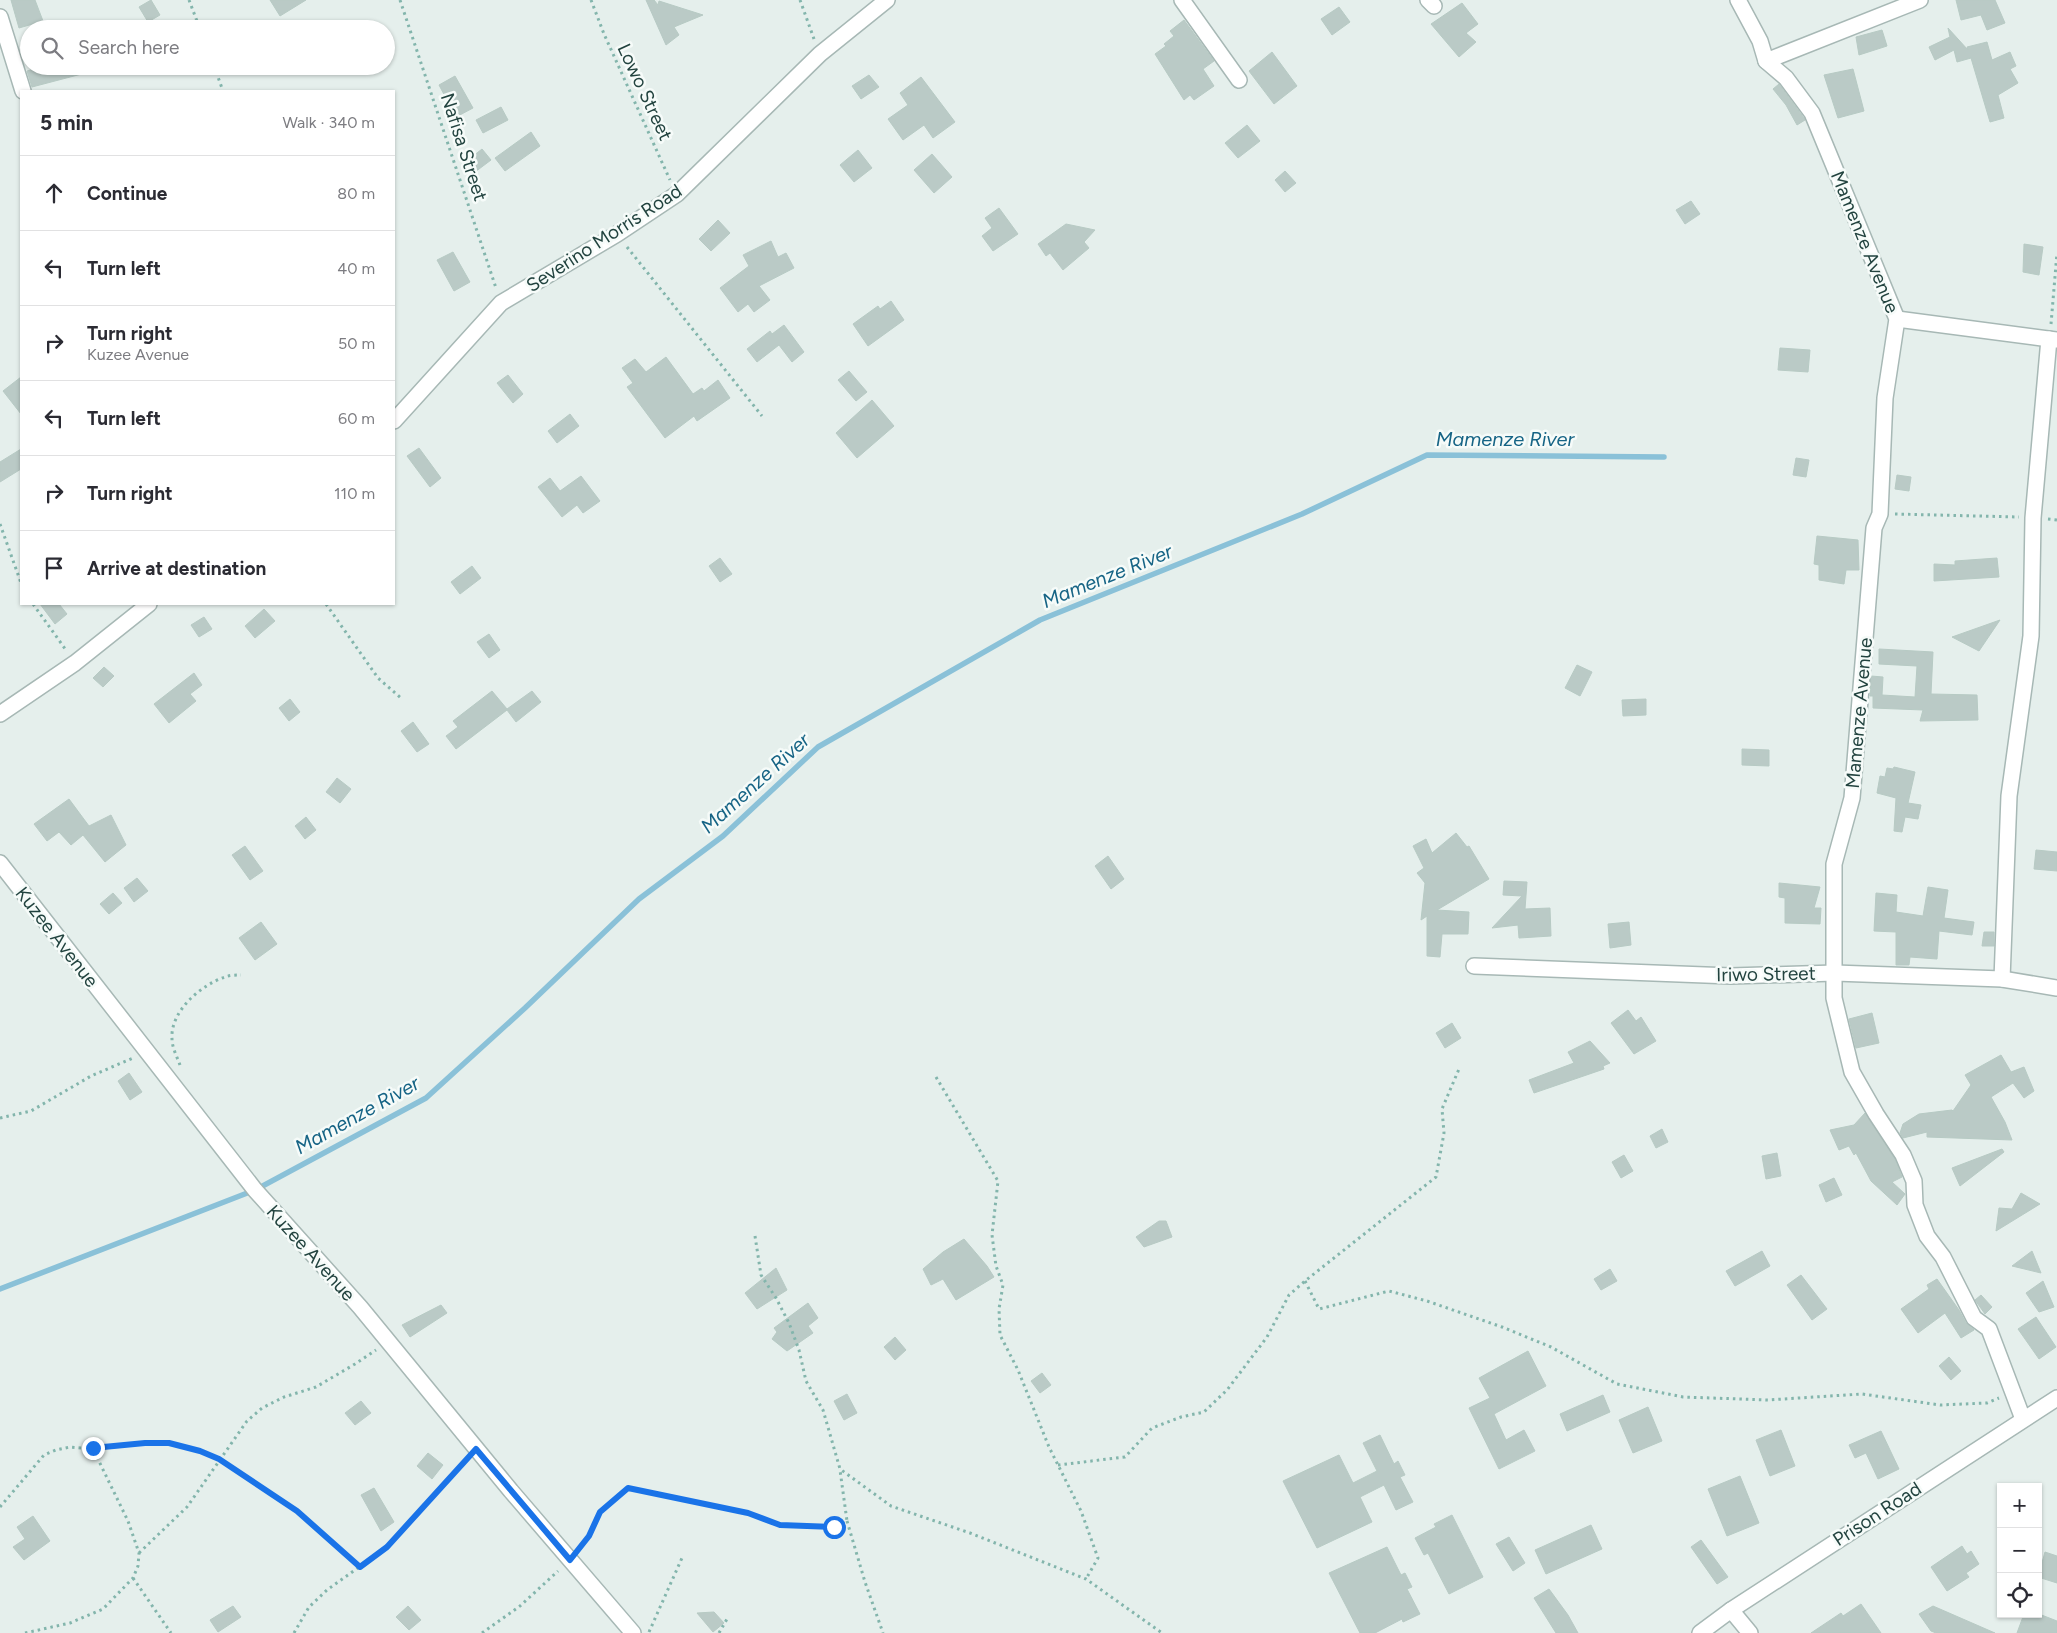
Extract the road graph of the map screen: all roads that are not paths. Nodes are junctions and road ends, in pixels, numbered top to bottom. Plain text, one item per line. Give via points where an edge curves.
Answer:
1 (886, 0) edge
2 (1182, 0) edge
3 (1738, 0) edge
4 (1920, 0) edge
5 (0, 18) edge
6 (1766, 61) junction
7 (1239, 80) dead end
8 (23, 90) edge
9 (1897, 319) junction
10 (2053, 340) edge
11 (395, 420) edge
12 (148, 605) edge
13 (0, 714) edge
14 (0, 863) edge
15 (1474, 966) dead end
16 (1835, 973) junction
17 (2002, 979) junction
18 (2057, 988) edge
19 (2057, 1398) edge
20 (2023, 1419) junction
21 (1731, 1610) junction
22 (633, 1633) edge
23 (1700, 1633) edge
24 (1750, 1633) edge

1 - 11 street, Severino Morris Road via 820,54 677,194 501,303
2 - 7 street
3 - 6 street
4 - 6 street
5 - 8 street
6 - 9 street, Mamenze Avenue via 1786,78 1812,113
9 - 10 street
9 - 16 street, Mamenze Avenue via 1885,398 1880,514 1874,528 1852,798 1834,864
10 - 17 street via 2033,518 2031,636 2009,796
12 - 13 street via 75,663
14 - 22 street, Kuzee Avenue via 255,1190 360,1307
15 - 16 street, Iriwo Street via 1731,976
16 - 17 street, Iriwo Street
16 - 20 street, Mamenze Avenue via 1834,998 1852,1072 1903,1155 1914,1181 1915,1205 1926,1236 1943,1257 1974,1318 1989,1329
17 - 18 street, Iriwo Street
19 - 20 street, Prison Road
20 - 21 street, Prison Road
21 - 23 street, Prison Road
21 - 24 street

